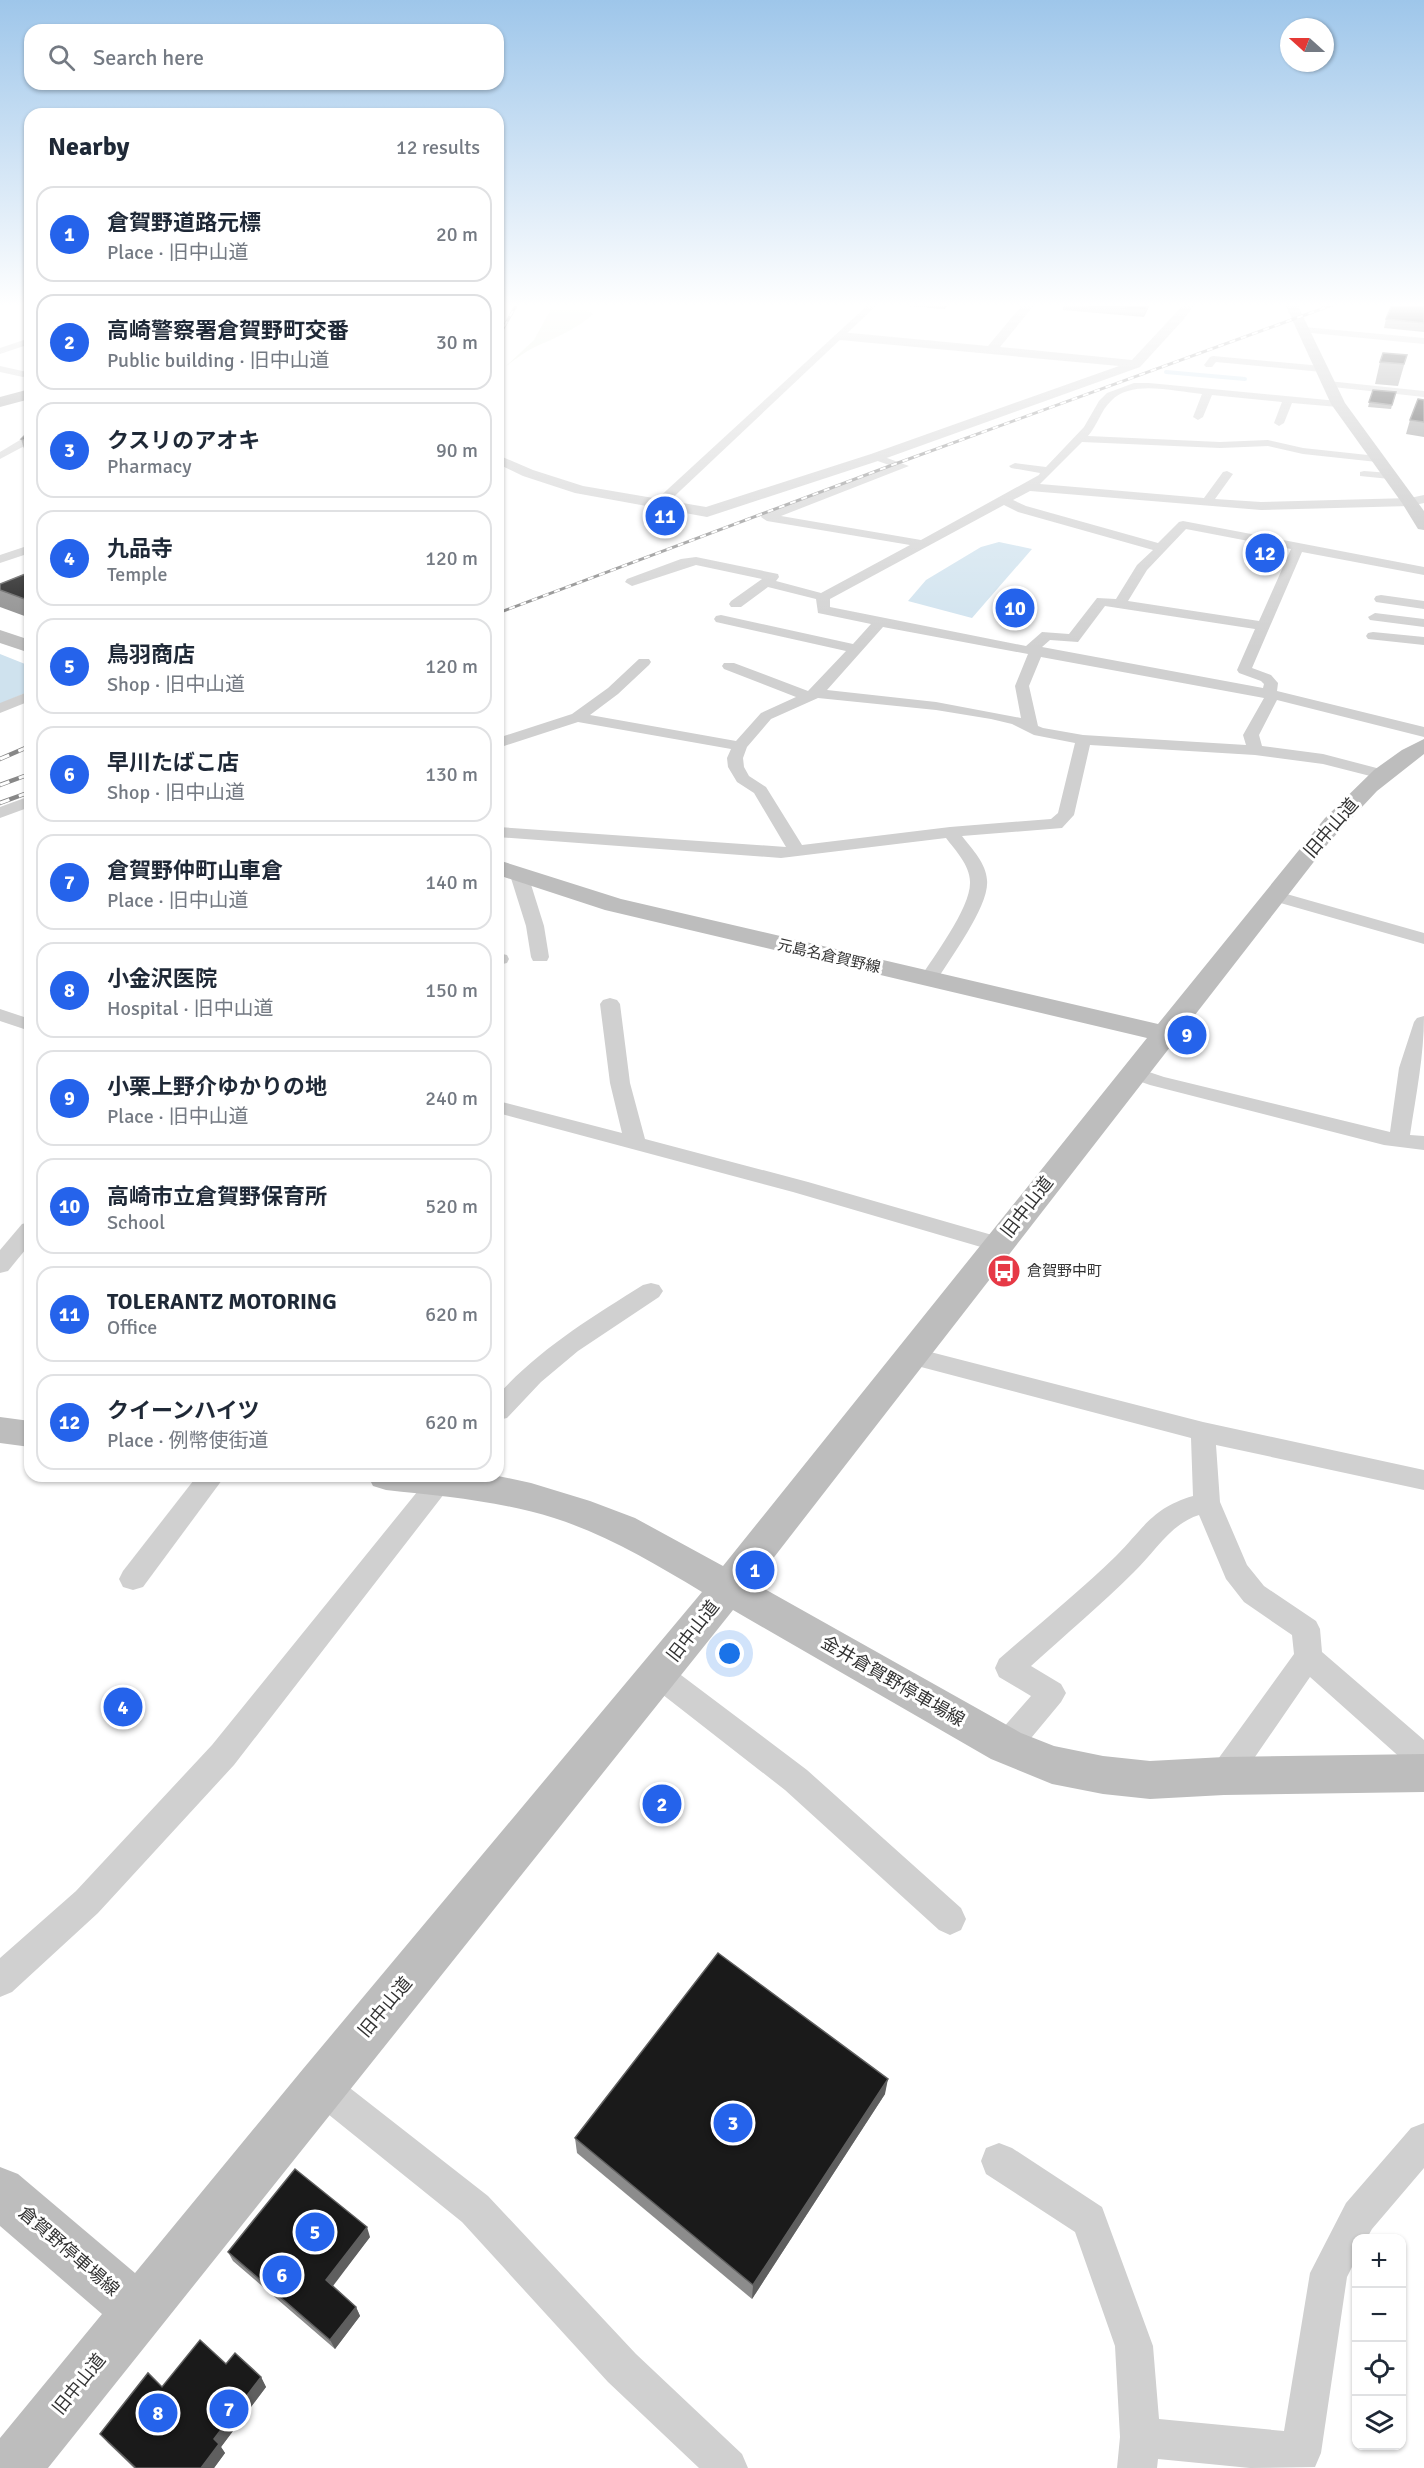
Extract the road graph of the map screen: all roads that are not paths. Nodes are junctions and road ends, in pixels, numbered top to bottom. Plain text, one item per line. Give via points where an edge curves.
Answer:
1 (750, 419) edge
2 (982, 419) edge
3 (1094, 419) edge
4 (1280, 419) edge
5 (1350, 419) edge
6 (1279, 423) dead end
7 (1079, 439) junction
8 (24, 443) edge
9 (1253, 444) junction
10 (1310, 452) junction
11 (0, 456) edge
12 (1247, 456) dead end
13 (876, 457) junction
14 (1025, 458) dead end
15 (1377, 459) junction
16 (504, 462) edge
17 (1304, 464) dead end
18 (1015, 466) dead end
19 (1051, 469) junction
20 (1227, 474) dead end
21 (1364, 474) dead end
22 (1066, 475) dead end
23 (1390, 476) junction
24 (1178, 483) dead end
25 (1133, 485) dead end
26 (1028, 487) junction
27 (1124, 495) junction
28 (1166, 499) junction
29 (1005, 500) junction
30 (1207, 502) junction
31 (1364, 503) junction
32 (659, 504) junction
33 (1418, 505) edge
34 (1372, 515) dead end
35 (1424, 524) edge
36 (925, 544) junction
37 (1298, 547) junction
38 (1161, 548) junction
39 (24, 551) edge
40 (0, 559) edge
41 (1424, 571) edge
42 (632, 582) dead end
43 (766, 582) junction
44 (823, 597) junction
45 (1382, 599) dead end
46 (736, 604) dead end
47 (1119, 604) junction
48 (1424, 605) edge
49 (1375, 617) dead end
50 (721, 619) dead end
51 (881, 621) junction
52 (1424, 623) edge
53 (1264, 626) junction
54 (0, 636) edge
55 (1373, 636) dead end
56 (1424, 641) edge
57 (24, 644) edge
58 (857, 649) junction
59 (1034, 650) junction
60 (644, 662) dead end
61 (729, 666) dead end
62 (1271, 694) junction
63 (813, 695) junction
64 (24, 698) edge
65 (0, 709) edge
66 (577, 717) junction
67 (1030, 727) junction
68 (1424, 732) edge
69 (504, 738) edge
70 (1083, 740) junction
71 (1424, 745) edge
72 (740, 746) junction
73 (1255, 750) junction
74 (1382, 774) junction
75 (24, 803) edge
76 (0, 813) edge
77 (504, 832) edge
78 (950, 832) junction
79 (797, 851) junction
80 (509, 871) edge
81 (1276, 896) junction
82 (1424, 939) edge
83 (540, 957) dead end
84 (928, 980) junction
85 (610, 1004) dead end
86 (0, 1015) edge
87 (1424, 1022) edge
88 (24, 1023) edge
89 (1164, 1034) junction
90 (1134, 1073) junction
91 (504, 1109) edge
92 (1399, 1141) junction
93 (635, 1142) junction
94 (1424, 1143) edge
95 (24, 1236) edge
96 (998, 1244) junction
97 (0, 1265) edge
98 (651, 1291) dead end
99 (911, 1356) junction
100 (504, 1404) edge
101 (0, 1430) edge
102 (1203, 1432) junction
103 (24, 1433) edge
104 (1424, 1480) edge
105 (207, 1482) edge
106 (441, 1482) edge
107 (457, 1482) edge
108 (1207, 1502) junction
109 (133, 1579) dead end
110 (727, 1587) junction
111 (1308, 1657) junction
112 (659, 1675) junction
113 (1006, 1746) junction
114 (1424, 1760) edge
115 (1424, 1773) edge
116 (1224, 1776) junction
117 (950, 1919) dead end
118 (0, 1980) edge
119 (320, 2086) junction
120 (1424, 2141) edge
121 (999, 2161) dead end
122 (0, 2192) edge
123 (138, 2310) junction
124 (1138, 2452) edge
125 (12, 2468) edge
126 (728, 2468) edge

1 - 32 street
2 - 13 street
3 - 7 street
4 - 6 street
5 - 15 main road
7 - 9 street via 1122,445
7 - 19 street
8 - 11 street
9 - 10 street via 1268,443
9 - 12 street
10 - 15 street
10 - 17 street
13 - 32 street via 707,512
13 - 36 street via 903,466 767,517
14 - 19 street
15 - 23 main road
16 - 32 street via 580,490
18 - 19 street
19 - 22 street
19 - 26 street
20 - 30 street
21 - 23 street
23 - 33 main road
24 - 28 street
25 - 27 street
26 - 27 street
26 - 29 street
27 - 28 street
28 - 30 street
29 - 36 street
29 - 38 street via 1022,509
30 - 31 street via 1261,506
31 - 33 street
31 - 34 street
33 - 35 main road
36 - 44 street
37 - 38 street via 1187,520
37 - 41 street
37 - 53 street
38 - 47 street via 1142,568
39 - 40 street
42 - 43 street via 696,561 773,577
43 - 44 street
43 - 46 street
44 - 51 street via 823,610
45 - 48 street
47 - 53 street
47 - 59 street via 1102,601 1073,639 1047,635
49 - 52 street
50 - 58 street
51 - 58 street
51 - 59 street
53 - 62 street via 1244,670 1266,678 1271,683
54 - 57 main road
55 - 56 street
58 - 63 street
59 - 62 street
59 - 67 street via 1022,686
60 - 66 street
61 - 63 street
62 - 68 street
62 - 73 street via 1251,735
63 - 67 street via 936,706 1006,718
63 - 72 street via 766,716
64 - 65 street
66 - 69 street
66 - 72 street
67 - 70 street
70 - 73 street
70 - 78 street via 1066,815 1061,821
71 - 74 main road, 旧中山道
72 - 79 street via 735,758 743,780 760,790
73 - 74 street via 1323,759
74 - 81 main road, 旧中山道 via 1343,812
75 - 76 street
77 - 79 street via 781,853
78 - 79 street
78 - 84 street via 974,864 979,881 976,902
80 - 83 street via 535,926
80 - 84 main road, 元島名倉賀野線 via 614,905
81 - 82 street
81 - 89 main road, 旧中山道
84 - 89 main road, 元島名倉賀野線
85 - 93 street via 620,1083
86 - 88 street
87 - 92 street via 1409,1068
89 - 90 main road, 旧中山道
90 - 92 street
90 - 96 main road, 旧中山道
91 - 93 street
92 - 94 street
93 - 96 street
95 - 97 street
96 - 99 main road, 旧中山道
98 - 100 street via 569,1343
99 - 102 street
99 - 110 main road, 旧中山道
101 - 103 main road
102 - 104 street
102 - 108 street
105 - 109 street
106 - 118 street via 223,1755 87,1902
107 - 110 main road, 金井倉賀野停車場線 via 578,1511 656,1544
108 - 111 street via 1236,1571 1254,1594 1306,1629
108 - 113 street via 1181,1510 1162,1523 1125,1564 1009,1668 1051,1693
110 - 112 main road, 旧中山道
110 - 113 main road, 金井倉賀野停車場線
111 - 114 street
111 - 116 street
112 - 117 street via 796,1780
112 - 119 main road, 旧中山道
113 - 116 main road, 金井倉賀野停車場線 via 1052,1765 1103,1775 1150,1780
115 - 116 main road, 金井倉賀野停車場線
119 - 123 main road, 旧中山道
119 - 126 street via 475,2209 622,2368
120 - 124 street via 1359,2216 1329,2273 1301,2452
121 - 124 street via 1089,2220 1134,2346
122 - 123 main road, 倉賀野停車場線
123 - 125 main road, 旧中山道

